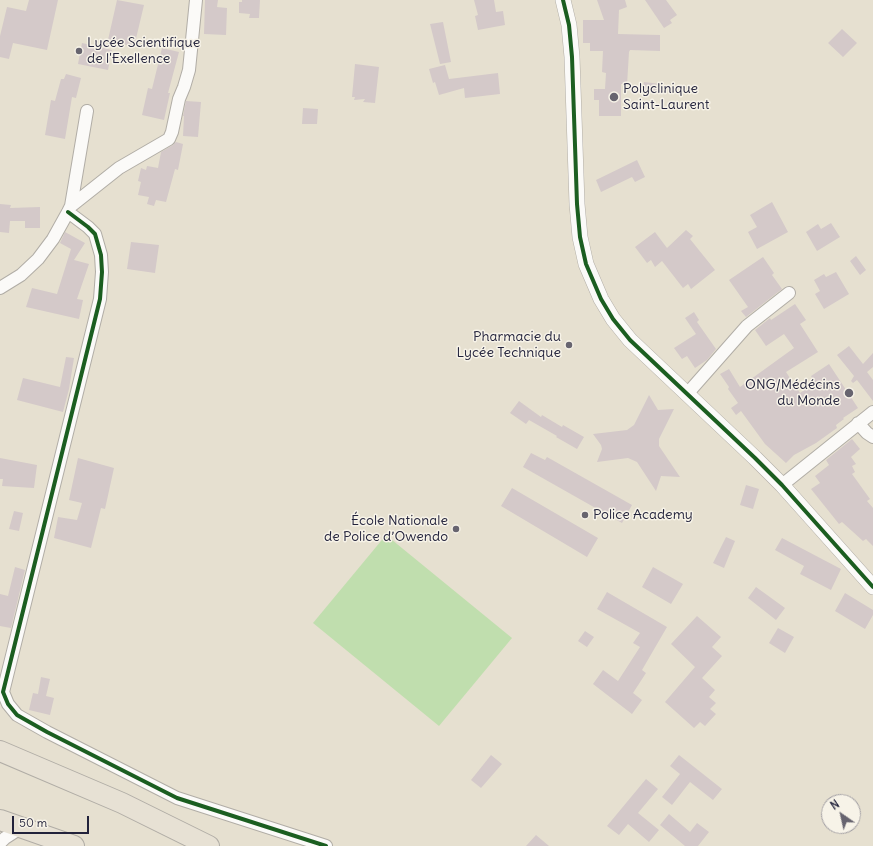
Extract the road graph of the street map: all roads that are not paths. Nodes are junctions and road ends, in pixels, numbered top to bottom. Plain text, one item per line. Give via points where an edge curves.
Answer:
1 (196, 0) edge
2 (563, 0) edge
3 (87, 111) dead end
4 (70, 209) junction
5 (0, 288) edge
6 (789, 293) dead end
7 (687, 394) junction
8 (873, 412) edge
9 (858, 423) junction
10 (873, 437) edge
11 (782, 485) junction
12 (873, 586) edge
13 (0, 751) edge
14 (0, 820) edge
15 (22, 827) junction
16 (0, 843) edge
17 (74, 846) edge
18 (209, 846) edge
19 (326, 846) edge

1 - 4 street via 189,70 169,139 119,168
2 - 7 street via 569,24 572,57 578,222 586,264 601,299 621,330
3 - 4 street
4 - 5 street via 38,259 21,275
4 - 19 street via 95,234 101,255 100,299 3,692 17,715 177,798
6 - 7 street via 747,326
7 - 11 street
8 - 9 street
9 - 10 street
9 - 11 street
11 - 12 street
13 - 18 highway via 122,803
14 - 15 highway
15 - 16 street
15 - 17 highway

